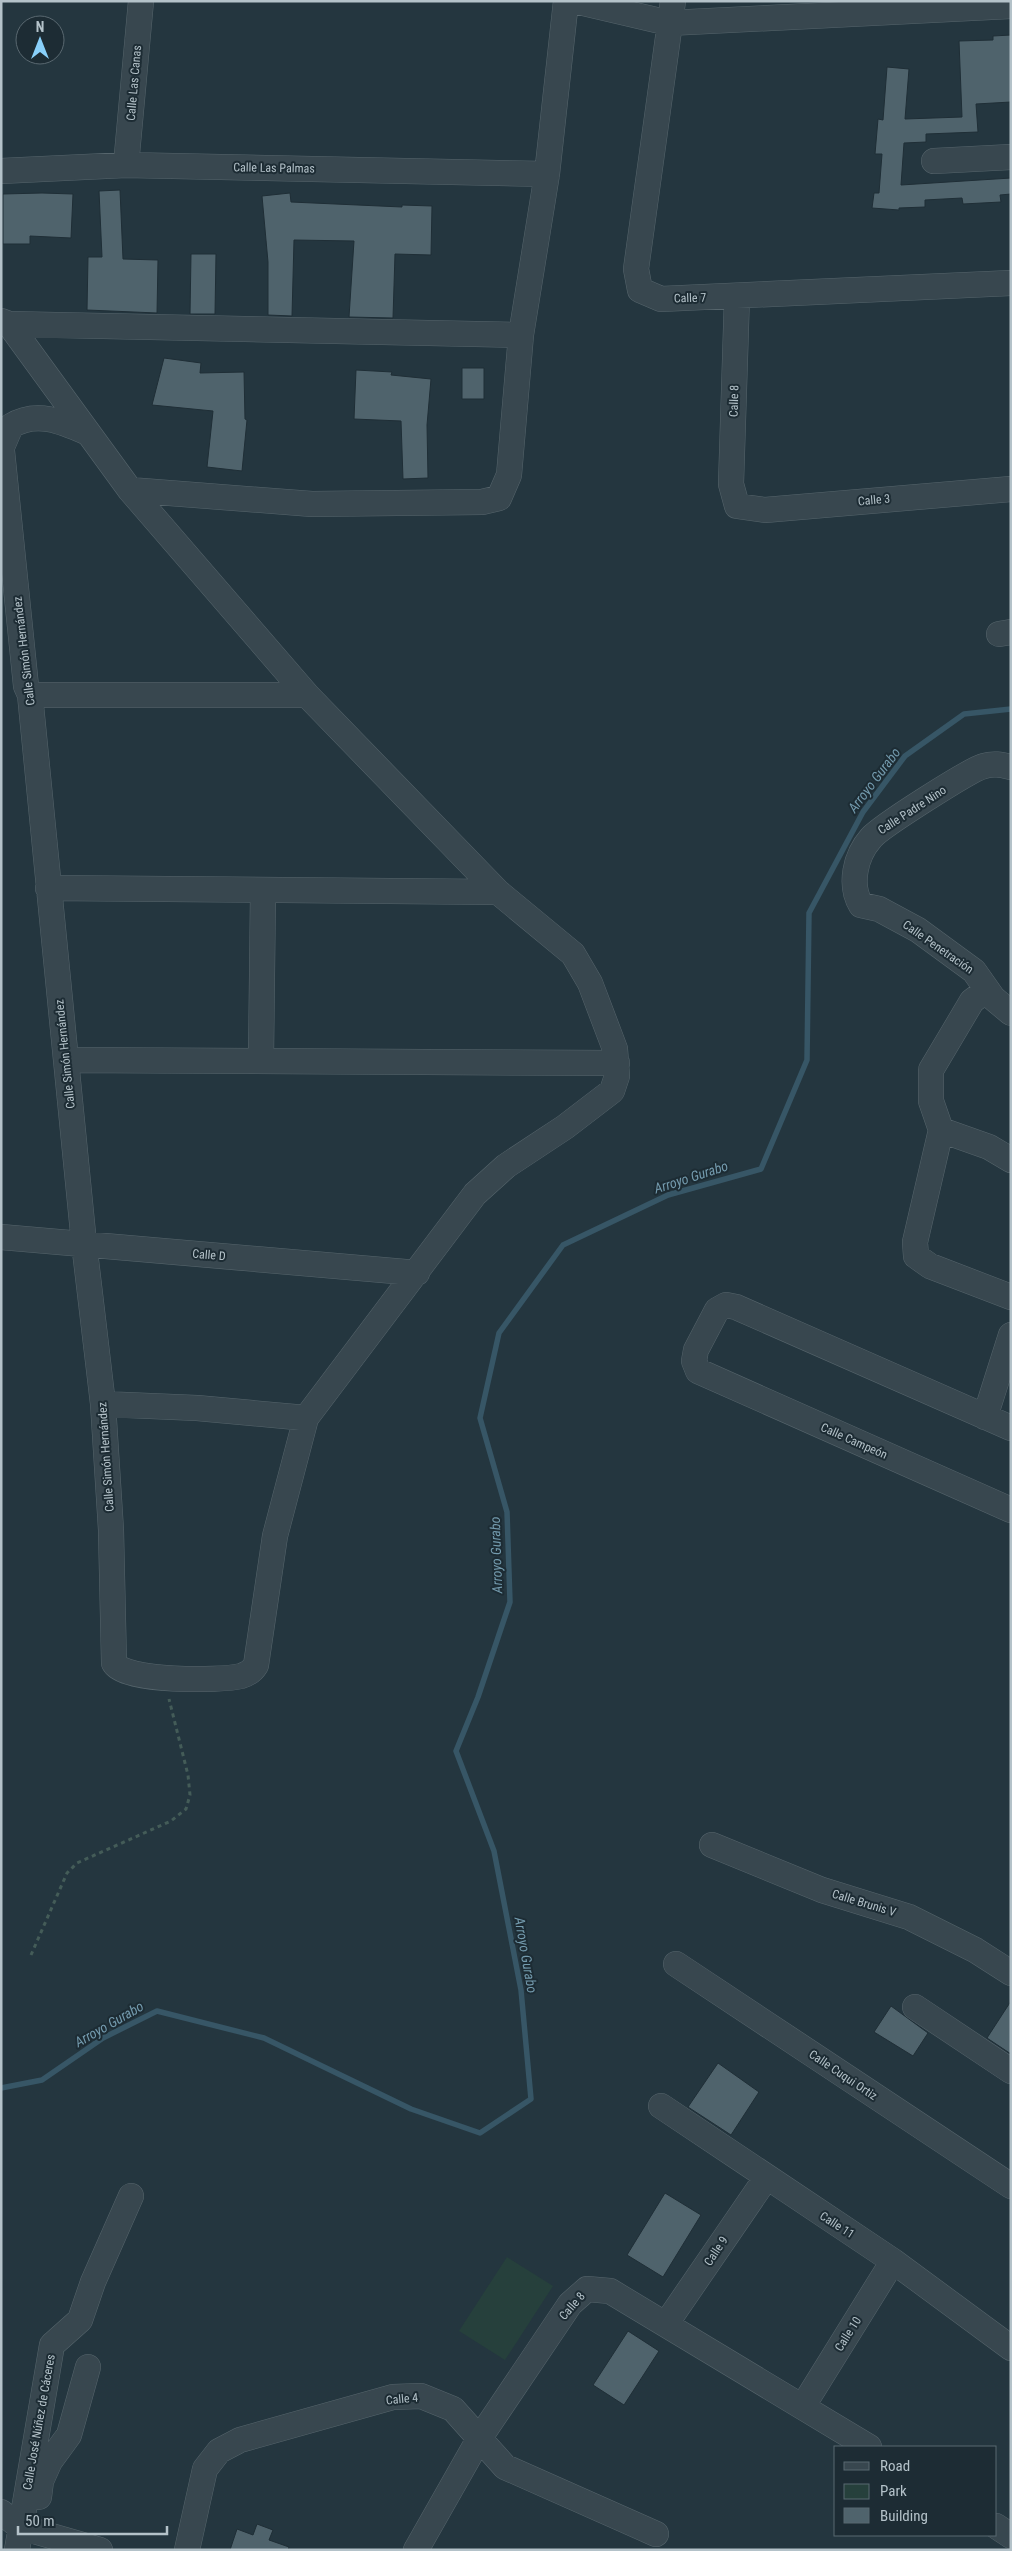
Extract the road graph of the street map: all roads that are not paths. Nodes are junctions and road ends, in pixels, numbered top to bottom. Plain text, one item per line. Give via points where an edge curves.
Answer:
1 (141, 1) edge
2 (566, 1) edge
3 (575, 1) edge
4 (1011, 6) edge
5 (801, 10) edge
6 (671, 12) edge
7 (1011, 157) edge
8 (934, 161) dead end
9 (126, 165) junction
10 (1, 171) edge
11 (547, 174) junction
12 (1011, 283) edge
13 (737, 296) junction
14 (5, 323) edge
15 (521, 335) junction
16 (89, 433) junction
17 (1, 441) edge
18 (2, 447) edge
19 (1011, 489) edge
20 (130, 490) junction
21 (737, 506) joint
22 (30, 694) junction
23 (306, 695) junction
24 (1011, 767) edge
25 (48, 888) junction
26 (263, 891) junction
27 (498, 892) junction
28 (880, 909) joint
29 (987, 990) junction
30 (1011, 1013) edge
31 (66, 1060) junction
32 (261, 1060) junction
33 (618, 1064) junction
34 (941, 1130) junction
35 (1011, 1160) edge
36 (1, 1238) edge
37 (84, 1243) junction
38 (417, 1273) junction
39 (1011, 1297) edge
40 (1011, 1335) edge
41 (103, 1404) junction
42 (985, 1417) junction
43 (306, 1418) junction
44 (1011, 1428) edge
45 (1009, 1502) edge
46 (712, 1845) dead end
47 (676, 1964) dead end
48 (1011, 1973) edge
49 (915, 2007) dead end
50 (1011, 2071) edge
51 (661, 2106) dead end
52 (766, 2178) junction
53 (1011, 2186) edge
54 (130, 2196) dead end
55 (893, 2262) junction
56 (666, 2324) junction
57 (1011, 2348) edge
58 (88, 2367) dead end
59 (804, 2406) junction
60 (479, 2440) junction
61 (868, 2446) edge
62 (997, 2527) edge
63 (18, 2529) edge
64 (656, 2534) dead end
65 (1011, 2536) edge
66 (100, 2550) edge
67 (187, 2550) edge
68 (416, 2550) edge

1 - 9 street, Calle Las Canas
2 - 11 street
3 - 6 street
4 - 5 street
5 - 6 street
6 - 13 street, Calle 7 via 636,269 640,290 661,299
7 - 8 street
9 - 10 street, Calle Las Palmas
9 - 11 street, Calle Las Palmas
11 - 15 street
12 - 13 street, Calle 7
13 - 21 street, Calle 8 via 732,484
14 - 15 street
14 - 16 street
15 - 20 street via 509,475 499,498 482,502 312,504
16 - 18 street via 54,419 29,419 11,426
16 - 20 street
17 - 18 street, Calle Simón Hernández
18 - 22 street, Calle Simón Hernández via 26,686
19 - 21 street, Calle 3 via 764,510
20 - 23 street
22 - 23 street
22 - 25 street, Calle Simón Hernández
23 - 27 street
24 - 28 street, Calle Padre Nino via 998,764 974,770 872,836 860,856 854,894 861,905
25 - 26 street
25 - 31 street, Calle Simón Hernández
26 - 27 street
26 - 32 street
27 - 33 street via 573,954 603,1012
28 - 29 street, Calle Penetración via 918,930 974,971
29 - 30 street, Calle Penetración
29 - 34 street via 972,1001 930,1070 931,1101
31 - 32 street
31 - 37 street, Calle Simón Hernández
32 - 33 street
33 - 38 street via 612,1091 506,1166 475,1194
34 - 35 street via 989,1146
34 - 39 street via 915,1242 916,1256 930,1266
36 - 37 street, Calle D
37 - 38 street, Calle D
37 - 41 street, Calle Simón Hernández
38 - 43 street
40 - 42 street
41 - 43 street via 198,1408
41 - 43 street, Calle Simón Hernández via 111,1530 113,1656 116,1668 165,1678 230,1678 253,1670 256,1665 275,1536
42 - 44 street
42 - 45 street, Calle Campeón via 736,1306 726,1305 717,1310 696,1350 694,1361 698,1371
46 - 48 street, Calle Brunis V via 822,1890 909,1917 975,1950
47 - 53 street, Calle Cuqui Ortiz
49 - 50 street
51 - 52 street, Calle 11
52 - 55 street, Calle 11
52 - 56 street, Calle 9
54 - 63 street, Calle José Núñez de Cáceres via 80,2320 52,2345
55 - 57 street, Calle 11
55 - 59 street, Calle 10
56 - 59 street, Calle 8
56 - 60 street, Calle 8 via 610,2291 587,2289 570,2304
58 - 63 street via 69,2435 50,2460
59 - 61 street, Calle 8
60 - 64 street, Calle 4 via 505,2467
60 - 67 street, Calle 4 via 453,2409 421,2396 392,2397 240,2440 219,2451 205,2469
60 - 68 street, Calle 8
62 - 65 street
63 - 66 street

